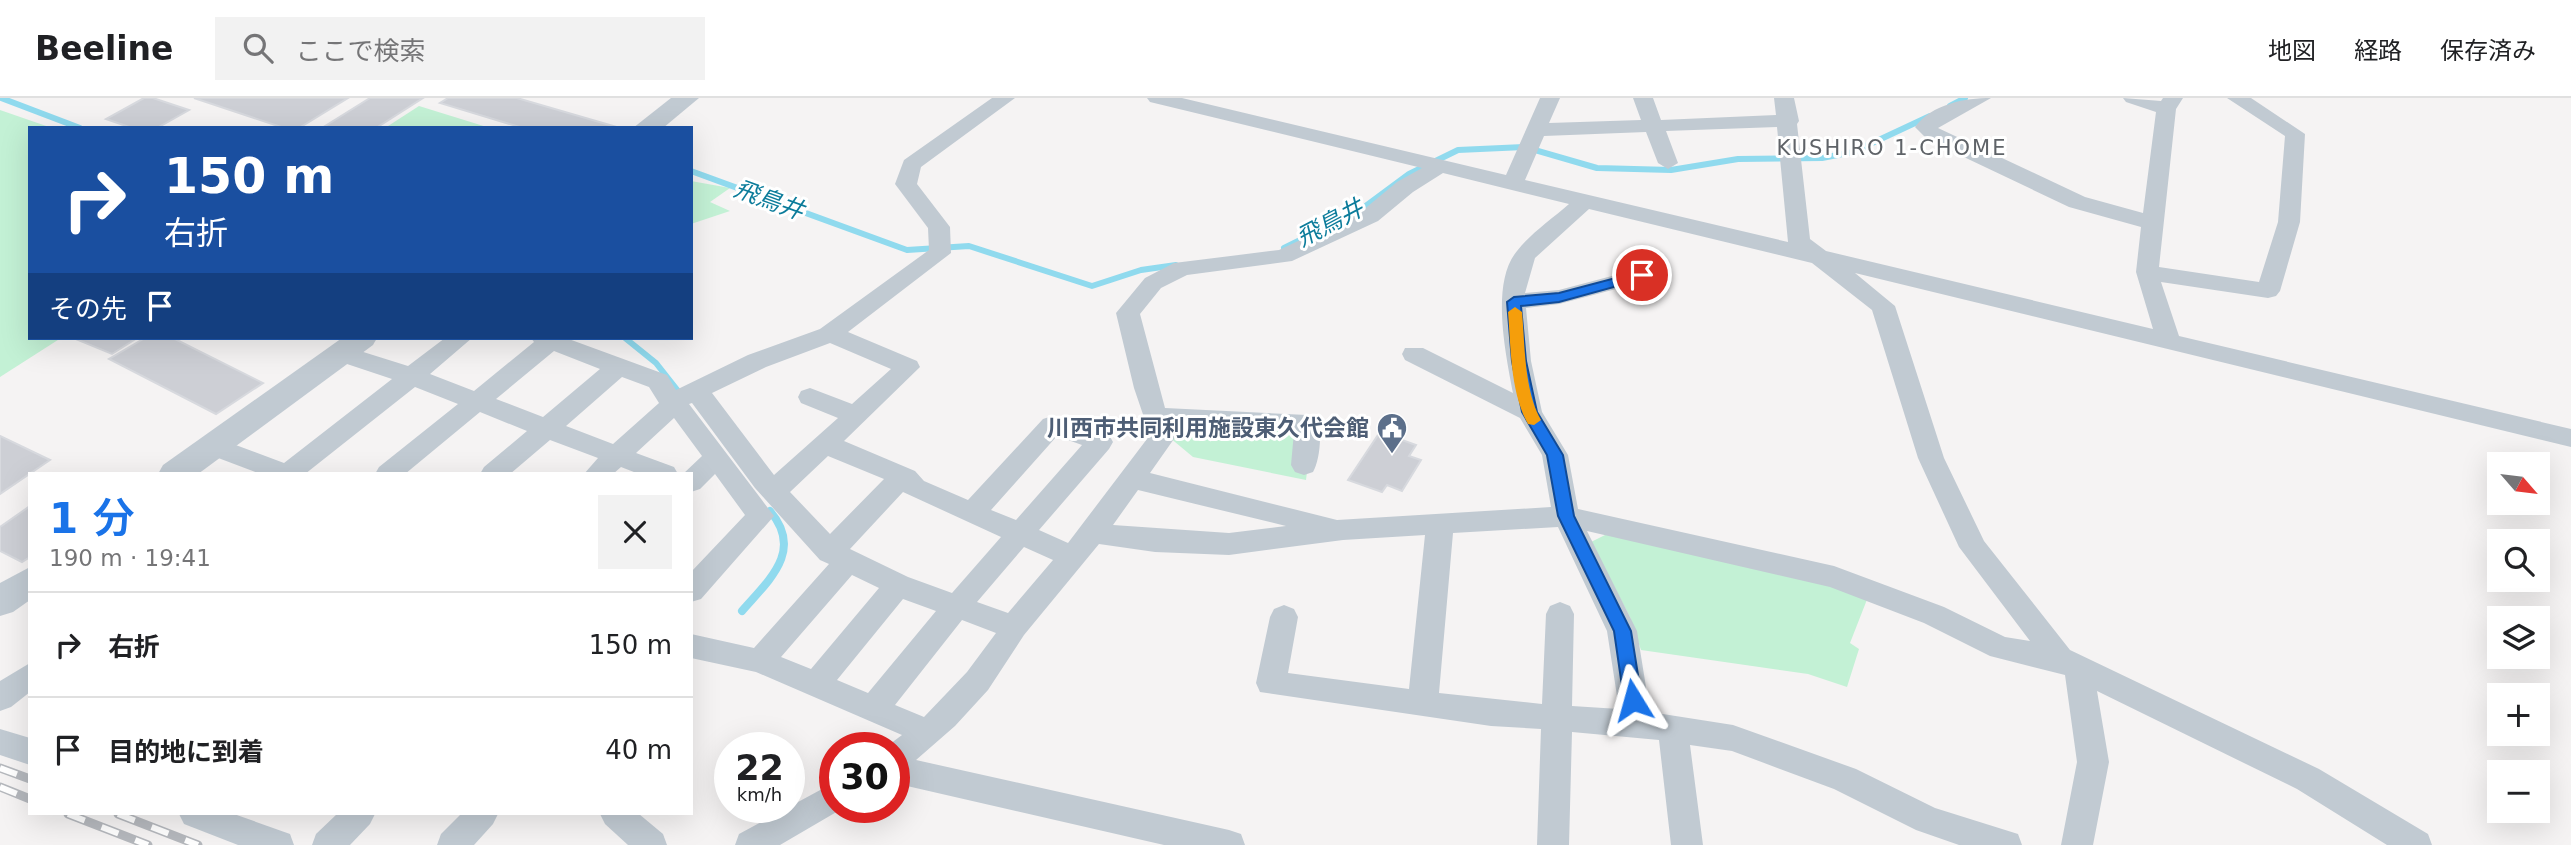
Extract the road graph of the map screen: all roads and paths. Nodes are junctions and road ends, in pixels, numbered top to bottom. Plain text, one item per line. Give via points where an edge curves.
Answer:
1 (687, 98) edge
2 (1005, 98) edge
3 (1157, 98) edge
4 (1550, 98) edge
5 (1643, 98) edge
6 (1981, 98) edge
7 (2133, 98) edge
8 (2237, 98) edge
9 (2169, 103) edge
10 (1786, 109) edge
11 (649, 126) edge
12 (1653, 126) junction
13 (1536, 130) junction
14 (1668, 163) dead end
15 (1441, 166) junction
16 (1513, 184) junction
17 (1585, 201) junction
18 (2153, 223) junction
19 (1817, 258) junction
20 (2147, 272) junction
21 (1642, 275) dead end
22 (1514, 302) junction
23 (830, 334) junction
24 (457, 340) edge
25 (546, 340) edge
26 (550, 340) edge
27 (2169, 341) junction
28 (352, 345) edge
29 (1414, 354) dead end
30 (620, 366) junction
31 (411, 376) junction
32 (696, 390) junction
33 (810, 397) dead end
34 (477, 401) junction
35 (672, 404) junction
36 (1529, 412) junction
37 (856, 415) junction
38 (1157, 416) junction
39 (547, 428) junction
40 (2571, 438) edge
41 (825, 444) junction
42 (214, 446) junction
43 (618, 455) junction
44 (717, 457) junction
45 (1304, 465) dead end
46 (178, 472) edge
47 (282, 472) edge
48 (290, 472) edge
49 (390, 472) edge
50 (495, 472) edge
51 (599, 472) edge
52 (660, 472) edge
53 (906, 478) junction
54 (1134, 479) junction
55 (693, 480) edge
56 (774, 491) junction
57 (972, 513) junction
58 (1566, 516) junction
59 (1440, 524) junction
60 (1343, 530) junction
61 (1093, 533) junction
62 (1019, 534) junction
63 (839, 556) junction
64 (1073, 557) junction
65 (28, 582) edge
66 (898, 585) junction
67 (693, 589) edge
68 (0, 602) edge
69 (958, 605) junction
70 (1560, 614) dead end
71 (1284, 617) dead end
72 (1013, 627) junction
73 (693, 646) edge
74 (760, 662) junction
75 (2070, 664) junction
76 (28, 677) edge
77 (815, 686) junction
78 (0, 698) edge
79 (1423, 703) junction
80 (873, 710) junction
81 (1555, 717) junction
82 (1636, 723) junction
83 (1673, 729) junction
84 (925, 731) junction
85 (0, 742) edge
86 (910, 748) edge
87 (28, 751) edge
88 (910, 773) edge
89 (819, 805) edge
90 (358, 815) edge
91 (481, 815) edge
92 (617, 815) edge
93 (216, 817) edge
94 (278, 845) edge
95 (328, 845) edge
96 (453, 845) edge
97 (652, 845) edge
98 (751, 845) edge
99 (1229, 845) edge
100 (1553, 845) edge
101 (1687, 845) edge
102 (2006, 845) edge
103 (2077, 845) edge
104 (2416, 845) edge

1 - 11 street
2 - 23 street via 911,164 906,184 939,227 940,253
3 - 15 street
4 - 13 street
5 - 12 street
6 - 18 street via 1924,127 2077,202
7 - 9 street
8 - 20 street via 2295,134 2289,222 2268,291
9 - 18 street
10 - 12 street
10 - 19 street via 1799,242
12 - 13 street
12 - 14 street
13 - 16 street
15 - 16 street
15 - 38 street via 1405,187 1370,216 1283,256 1182,268 1153,283 1128,313
16 - 17 street
17 - 19 street
17 - 22 street via 1525,255 1513,289
18 - 20 street
19 - 27 street
19 - 75 street via 1883,306 1931,458 1973,547
20 - 27 street
21 - 22 street via 1559,298
22 - 36 street
23 - 32 street
23 - 37 street via 908,367
24 - 31 street
25 - 34 street
26 - 30 street
27 - 40 street
28 - 31 street
28 - 42 street
29 - 36 street
30 - 35 street via 658,381
30 - 39 street
31 - 34 street
31 - 48 street
32 - 35 street
32 - 56 street
33 - 37 street
34 - 39 street
34 - 49 street
35 - 43 street
35 - 44 street
36 - 58 street via 1555,455
37 - 41 street
38 - 45 street via 1307,424
38 - 54 street via 1163,436
39 - 43 street
39 - 50 street
41 - 53 street
41 - 56 street
42 - 46 street
42 - 47 street
43 - 51 street
43 - 52 street
44 - 55 street
44 - 67 street via 760,516
53 - 57 street via 915,488
53 - 63 street via 895,484
54 - 60 street
54 - 61 street
56 - 63 street
57 - 62 street
57 - 62 street via 1052,425 1100,442
58 - 59 street
58 - 75 street via 1834,576 1934,615 2000,648
58 - 82 street via 1622,631
59 - 60 street
59 - 79 street
60 - 61 street via 1229,544
61 - 64 street
62 - 64 street
62 - 69 street
63 - 66 street
63 - 74 street
64 - 72 street
65 - 68 street
66 - 69 street
66 - 77 street
69 - 72 street
69 - 80 street
70 - 81 street
71 - 79 street via 1271,683
72 - 84 street via 1006,645 952,709
73 - 74 street
74 - 77 street
75 - 103 street via 2093,762
75 - 104 street via 2308,779
76 - 78 street
77 - 80 street
79 - 81 street
80 - 84 street
81 - 82 street
81 - 100 street
82 - 83 street
83 - 101 street
83 - 102 street via 1733,737 1845,779 1927,820
84 - 86 street
85 - 87 street
88 - 99 street
89 - 98 street
90 - 95 street
91 - 96 street
92 - 97 street
93 - 94 street

